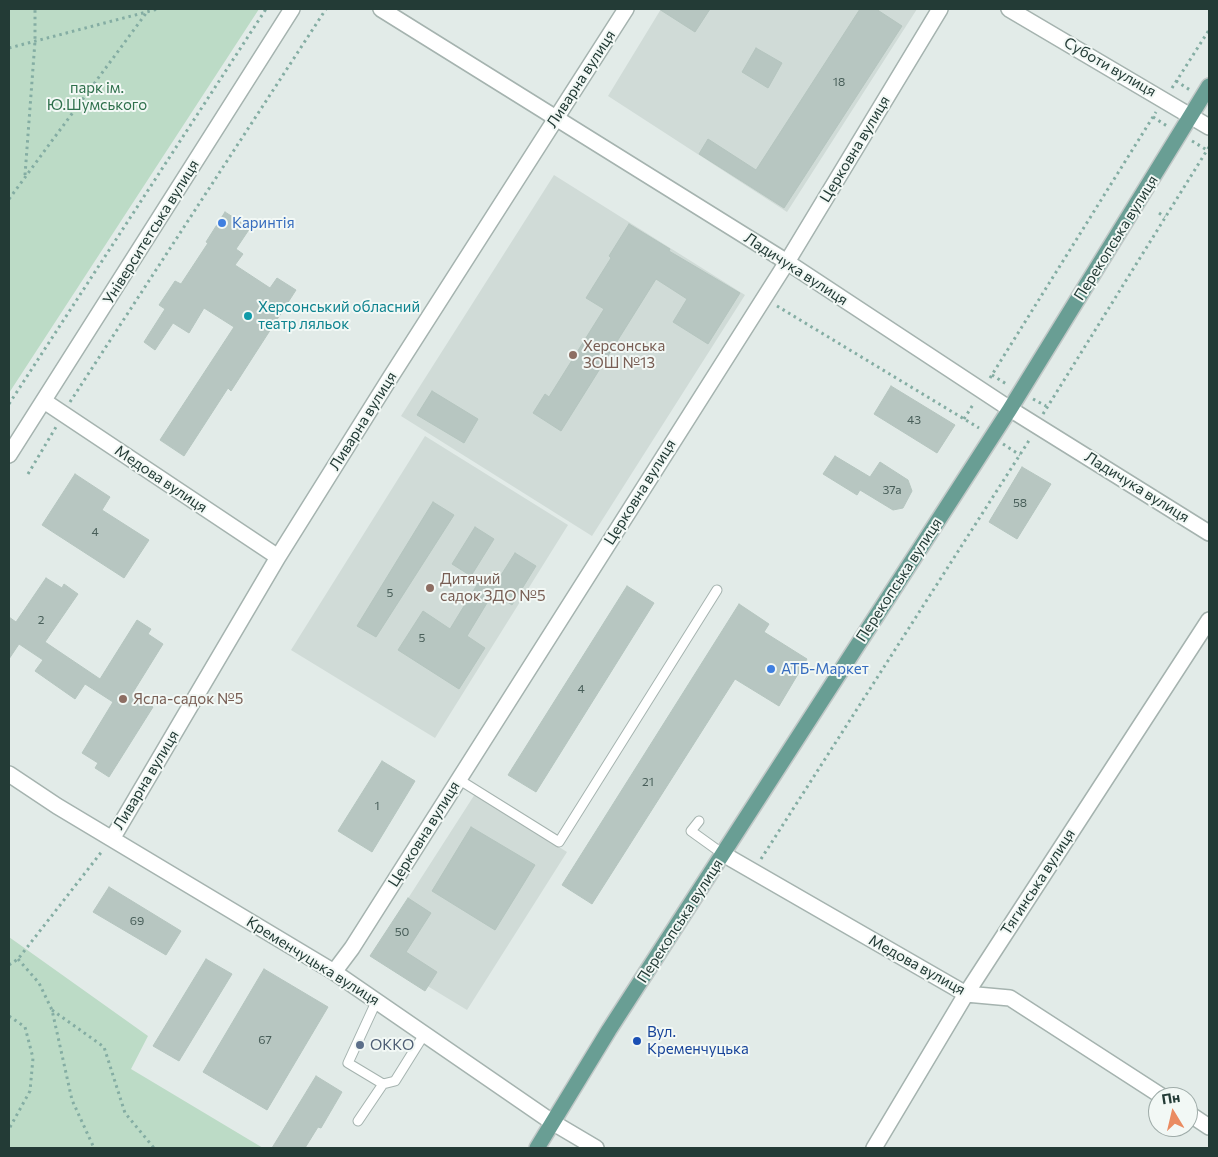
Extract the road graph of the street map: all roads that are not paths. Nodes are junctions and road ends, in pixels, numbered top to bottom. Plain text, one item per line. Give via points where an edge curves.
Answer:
1 (292, 9) edge
2 (381, 9) edge
3 (626, 9) edge
4 (940, 9) edge
5 (1009, 9) edge
6 (1209, 86) edge
7 (1191, 115) junction
8 (556, 118) junction
9 (1209, 127) edge
10 (786, 262) junction
11 (44, 401) junction
12 (1010, 409) junction
13 (9, 455) edge
14 (1209, 533) edge
15 (278, 557) junction
16 (717, 590) dead end
17 (1209, 620) edge
18 (9, 774) edge
19 (458, 779) junction
20 (16, 786) edge
21 (699, 821) dead end
22 (112, 839) junction
23 (723, 854) junction
24 (334, 972) junction
25 (966, 994) junction
26 (377, 1000) junction
27 (425, 1033) junction
28 (383, 1084) junction
29 (1148, 1087) edge
30 (1198, 1119) edge
31 (358, 1121) dead end
32 (552, 1122) junction
33 (1209, 1126) edge
34 (536, 1148) edge
35 (596, 1148) edge
36 (874, 1148) edge

1 - 11 street, Університетська вулиця
2 - 8 street, Ладичука вулиця
3 - 8 street, Ливарна вулиця
4 - 10 street, Церковна вулиця
5 - 7 street, Суботи вулиця
6 - 7 main road, Перекопська вулиця
7 - 9 street, Суботи вулиця
7 - 12 main road, Перекопська вулиця
8 - 10 street, Ладичука вулиця
8 - 15 street, Ливарна вулиця
10 - 12 street, Ладичука вулиця
10 - 19 street, Церковна вулиця
11 - 13 street, Університетська вулиця
11 - 15 street, Медова вулиця
12 - 14 street, Ладичука вулиця
12 - 23 main road, Перекопська вулиця
15 - 22 street, Ливарна вулиця
16 - 19 lane via 559,842
17 - 25 street, Тягинська вулиця
18 - 20 street, Кременчуцька вулиця
19 - 24 street, Церковна вулиця
20 - 22 street, Кременчуцька вулиця
21 - 23 lane via 692,831
22 - 24 street, Кременчуцька вулиця
23 - 25 street, Медова вулиця
23 - 32 main road, Перекопська вулиця
24 - 26 street, Кременчуцька вулиця
25 - 29 street, Медова вулиця via 1010,998
25 - 36 street, Тягинська вулиця
26 - 27 street, Кременчуцька вулиця
26 - 28 lane via 348,1063
27 - 28 lane via 395,1081
27 - 32 street, Кременчуцька вулиця
28 - 31 lane
30 - 33 street
32 - 34 main road, Перекопська вулиця
32 - 35 street, Кременчуцька вулиця

